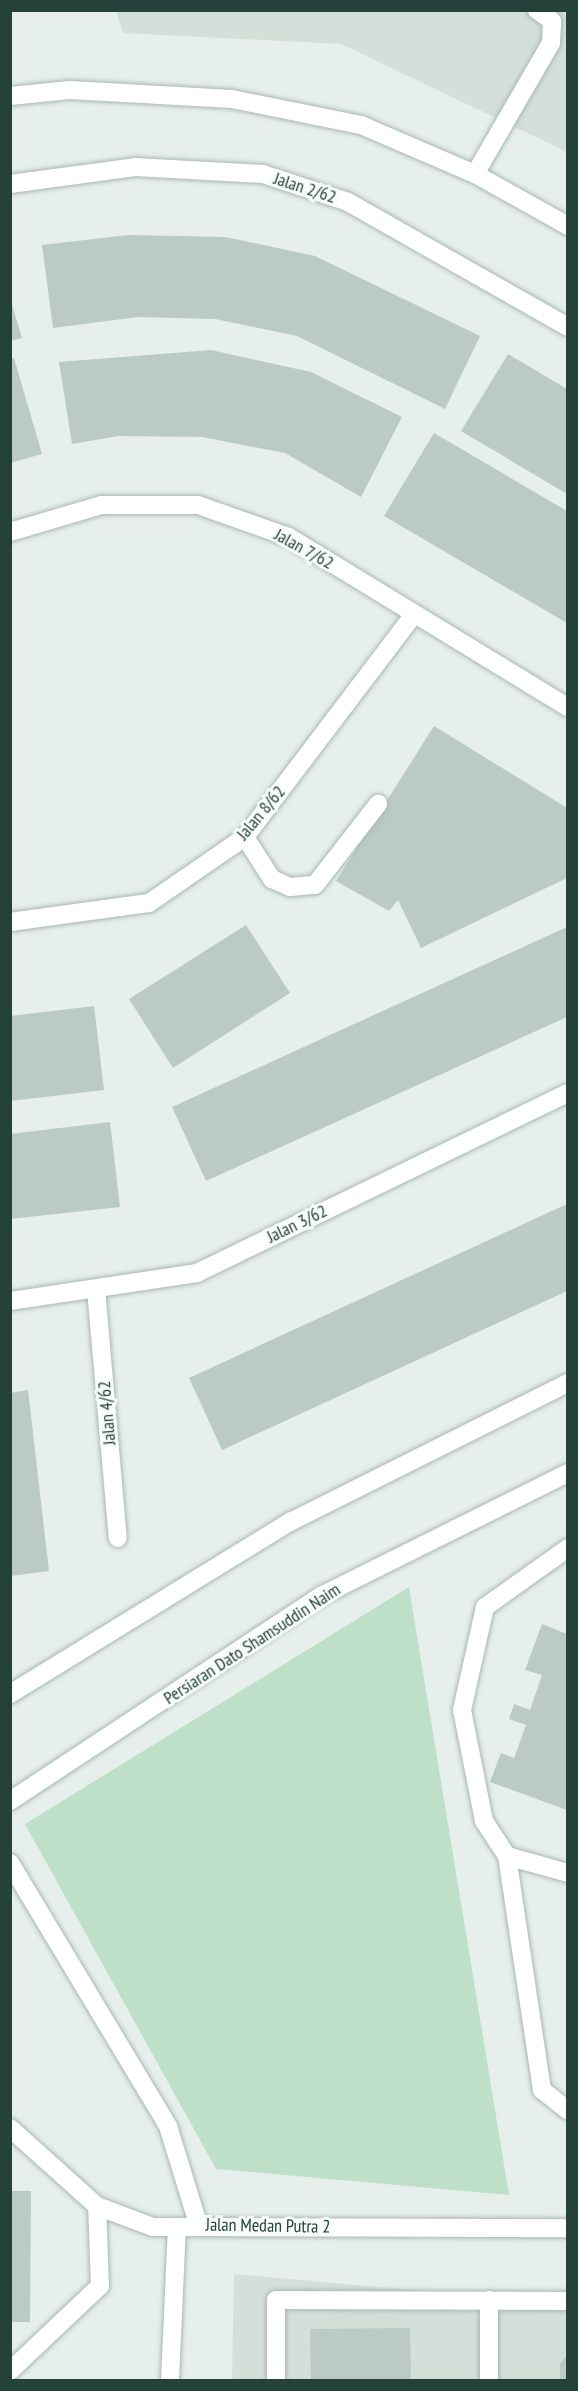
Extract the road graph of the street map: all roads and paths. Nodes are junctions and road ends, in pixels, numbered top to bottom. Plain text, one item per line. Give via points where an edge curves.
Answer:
1 (537, 10) edge
2 (10, 96) edge
3 (475, 174) junction
4 (10, 184) edge
5 (567, 225) edge
6 (567, 327) edge
7 (10, 532) edge
8 (413, 616) junction
9 (567, 707) edge
10 (378, 804) dead end
11 (245, 837) junction
12 (10, 922) edge
13 (567, 1093) edge
14 (96, 1289) junction
15 (10, 1301) edge
16 (567, 1383) edge
17 (567, 1473) edge
18 (118, 1538) dead end
19 (567, 1548) edge
20 (10, 1694) edge
21 (10, 1801) edge
22 (507, 1856) junction
23 (10, 1863) edge
24 (567, 1873) edge
25 (567, 2110) edge
26 (10, 2128) edge
27 (97, 2206) junction
28 (199, 2227) junction
29 (177, 2228) junction
30 (567, 2228) edge
31 (489, 2300) junction
32 (567, 2301) edge
33 (10, 2371) edge
34 (170, 2380) edge
35 (276, 2380) edge
36 (489, 2380) edge

1 - 3 street via 552,21 552,43
2 - 3 street via 70,90 232,99 361,125
3 - 5 street
4 - 6 street, Jalan 2/62 via 135,167 263,174 348,202
7 - 8 street, Jalan 7/62 via 101,505 198,505 289,537
8 - 9 street, Jalan 7/62
8 - 11 street, Jalan 8/62
10 - 11 street via 315,885 290,887 272,879
11 - 12 street, Jalan 8/62 via 149,903
13 - 14 street, Jalan 3/62 via 197,1273
14 - 15 street, Jalan 3/62
14 - 18 street, Jalan 4/62
16 - 20 street via 290,1522
17 - 21 street, Persiaran Dato Shamsuddin Naim via 323,1595
19 - 22 street via 485,1607 462,1710 484,1821
22 - 24 street
22 - 25 street via 542,2090
23 - 28 street, Jalan Medan Putra 2 via 168,2126
26 - 27 street
27 - 29 street via 153,2227
27 - 33 street via 100,2286
28 - 29 street
28 - 30 street, Jalan Medan Putra 2
29 - 34 street
31 - 32 street
31 - 35 street via 276,2300
31 - 36 street

